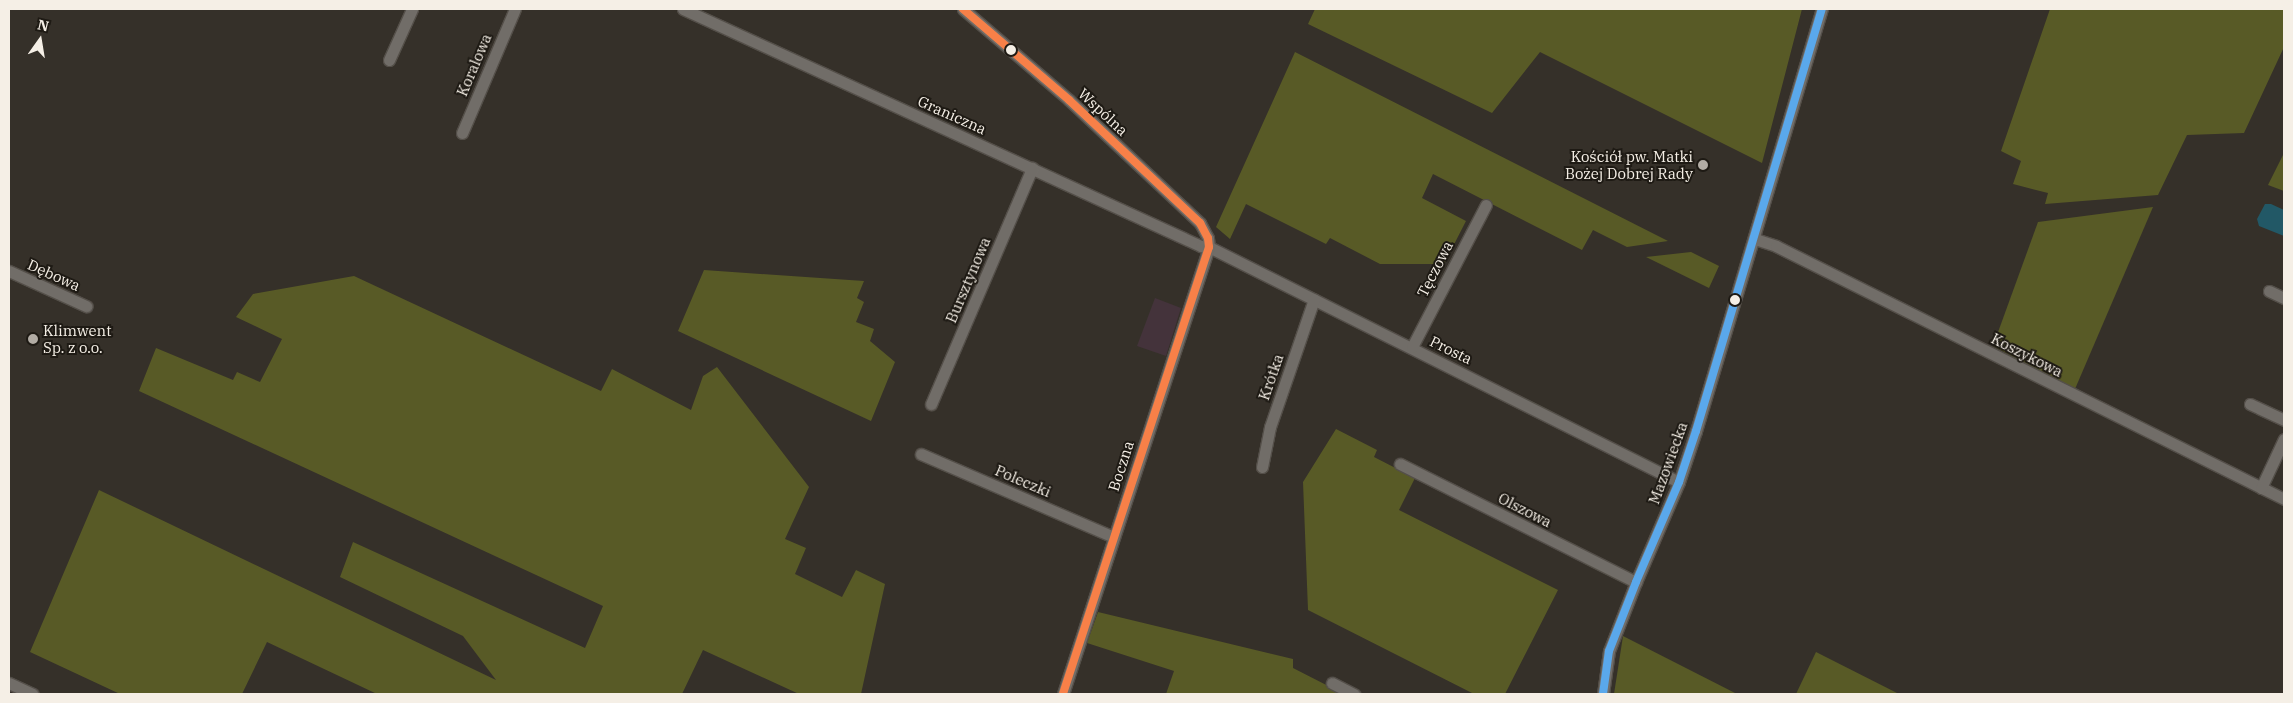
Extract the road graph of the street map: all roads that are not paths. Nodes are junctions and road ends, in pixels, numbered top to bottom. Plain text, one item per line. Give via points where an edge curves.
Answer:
1 (412, 9) edge
2 (514, 9) edge
3 (682, 9) edge
4 (963, 9) edge
5 (1822, 9) edge
6 (390, 60) dead end
7 (462, 133) dead end
8 (1032, 168) junction
9 (1486, 205) dead end
10 (1755, 239) junction
11 (1209, 247) junction
12 (9, 271) edge
13 (2269, 291) dead end
14 (2284, 298) edge
15 (1314, 299) junction
16 (86, 306) dead end
17 (1412, 347) junction
18 (931, 404) dead end
19 (2250, 404) dead end
20 (2284, 420) edge
21 (2284, 439) edge
22 (921, 454) dead end
23 (1400, 464) dead end
24 (1262, 467) dead end
25 (1679, 482) junction
26 (2261, 488) junction
27 (2284, 499) edge
28 (1114, 537) junction
29 (1636, 582) junction
30 (1332, 682) dead end
31 (9, 683) edge
32 (33, 694) edge
33 (1063, 694) edge
34 (1354, 694) edge
35 (1603, 694) edge

1 - 6 street
2 - 7 street, Koralowa
3 - 8 street, Graniczna
4 - 11 street, Wspólna via 1069,100 1200,223
5 - 10 street, Mazowiecka
8 - 11 street, Graniczna
8 - 18 street, Bursztynowa
9 - 17 street, Tęczowa
10 - 25 street, Mazowiecka
10 - 26 street, Koszykowa via 1776,246
11 - 15 street, Prosta
11 - 28 street, Boczna
12 - 16 street, Dębowa
13 - 14 street
15 - 17 street, Prosta
15 - 24 street, Krótka via 1270,427
17 - 25 street, Prosta
19 - 20 street
21 - 26 street
22 - 28 street, Poleczki
23 - 29 street, Olszowa
25 - 29 street, Mazowiecka
26 - 27 street, Koszykowa
28 - 33 street, Boczna
29 - 35 street, Mazowiecka via 1609,651
30 - 34 street
31 - 32 street

